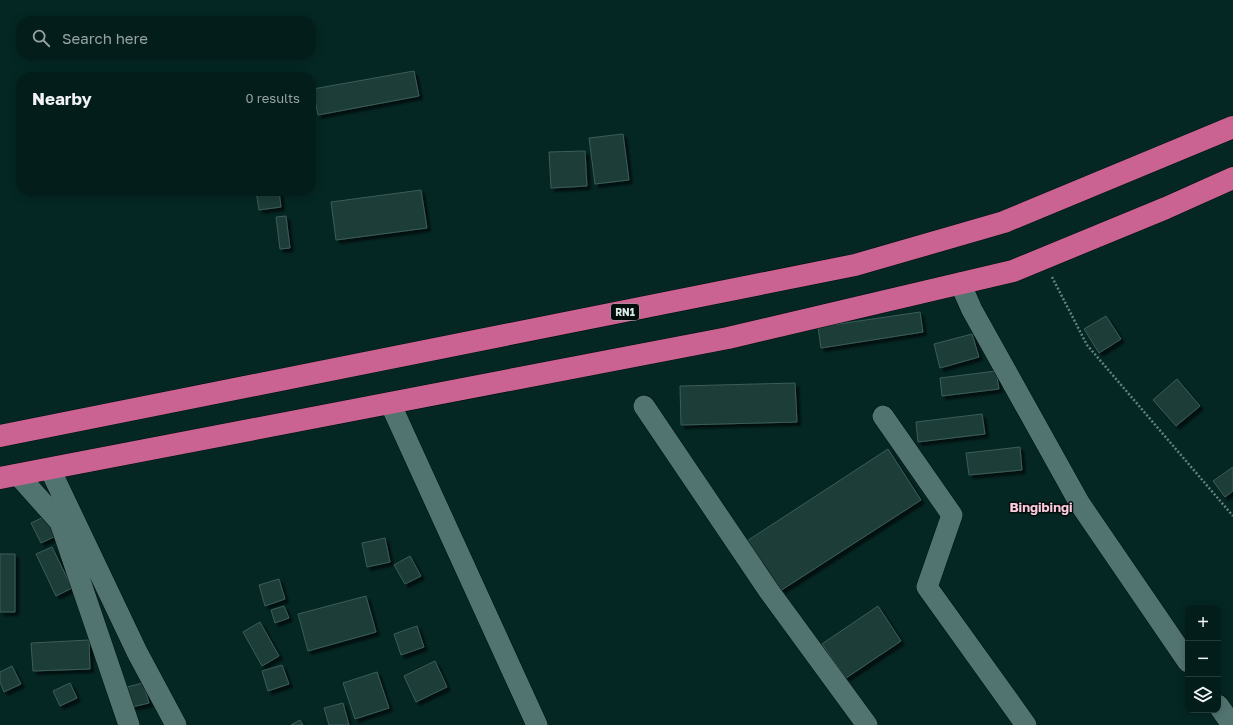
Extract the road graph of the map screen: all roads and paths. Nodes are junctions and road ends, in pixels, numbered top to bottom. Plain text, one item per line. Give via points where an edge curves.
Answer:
1 (1233, 126) edge
2 (1233, 178) edge
3 (1044, 258) junction
4 (960, 284) junction
5 (390, 403) junction
6 (644, 406) dead end
7 (883, 416) dead end
8 (0, 436) edge
9 (50, 469) junction
10 (9, 476) edge
11 (1233, 516) edge
12 (1185, 658) edge
13 (1221, 709) edge
14 (129, 725) edge
15 (176, 725) edge
16 (537, 725) edge
17 (867, 725) edge
18 (1026, 725) edge
19 (1232, 725) edge

1 - 8 highway, RN1 via 1004,222 855,265
2 - 3 highway
3 - 4 highway via 1013,271
3 - 11 path via 1087,345
4 - 5 highway via 728,338
4 - 12 street via 1080,504
5 - 9 highway
5 - 16 street
6 - 17 street via 769,591
7 - 18 street via 952,515 927,587
9 - 10 highway
9 - 15 street via 137,652
10 - 14 street via 60,522
13 - 19 street

